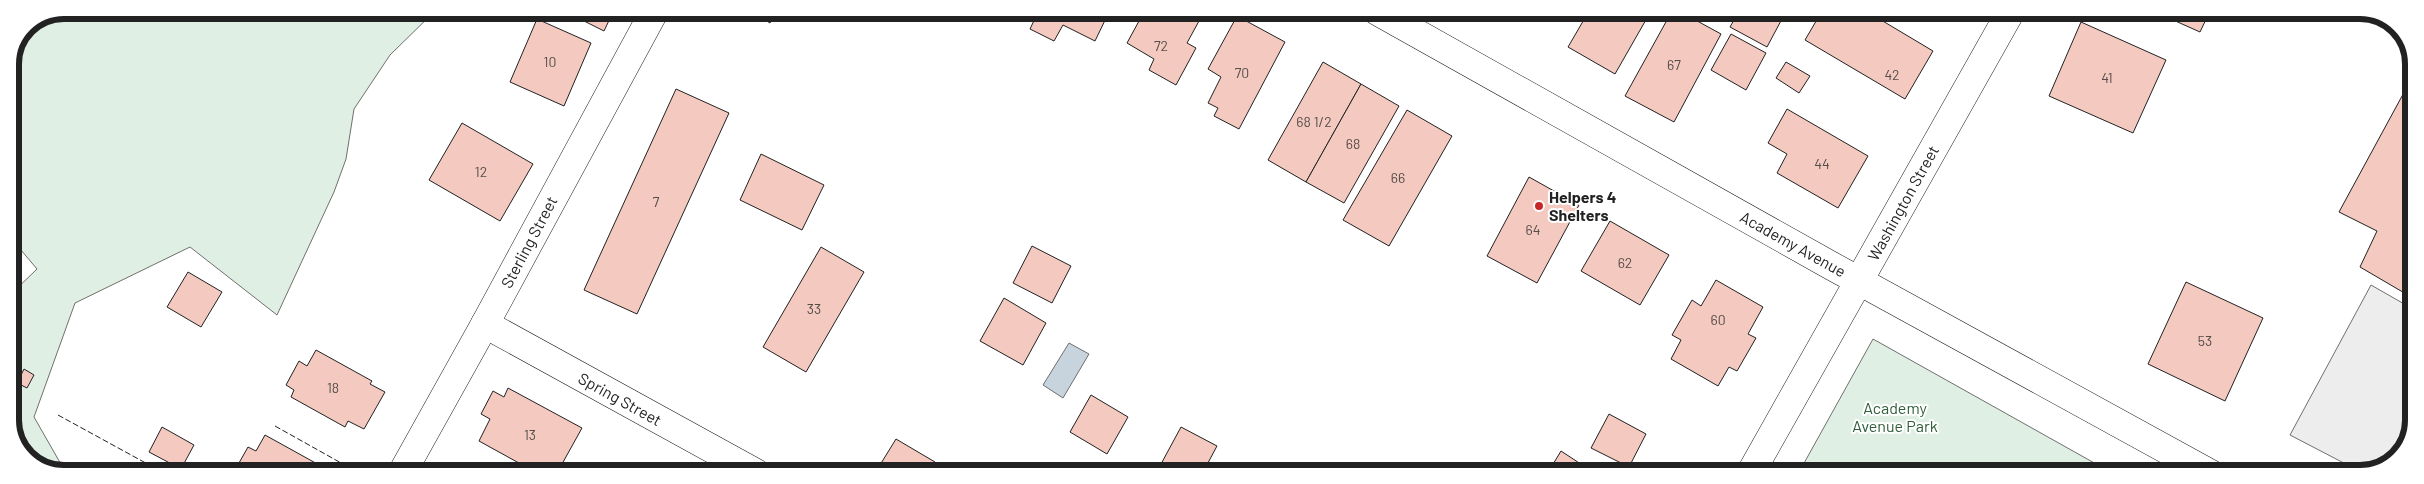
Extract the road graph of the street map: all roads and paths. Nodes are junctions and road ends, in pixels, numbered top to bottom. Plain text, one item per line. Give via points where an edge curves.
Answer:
1 (650, 19) edge
2 (1393, 19) edge
3 (2007, 19) edge
4 (1860, 280) junction
5 (485, 324) junction
6 (406, 465) edge
7 (741, 465) edge
8 (1755, 465) edge
9 (2195, 465) edge

1 - 5 street, Sterling Street
2 - 4 street, Academy Avenue
3 - 4 street, Washington Street
4 - 8 street, Washington Street
4 - 9 street, Academy Avenue
5 - 6 street, Sterling Street
5 - 7 street, Spring Street

